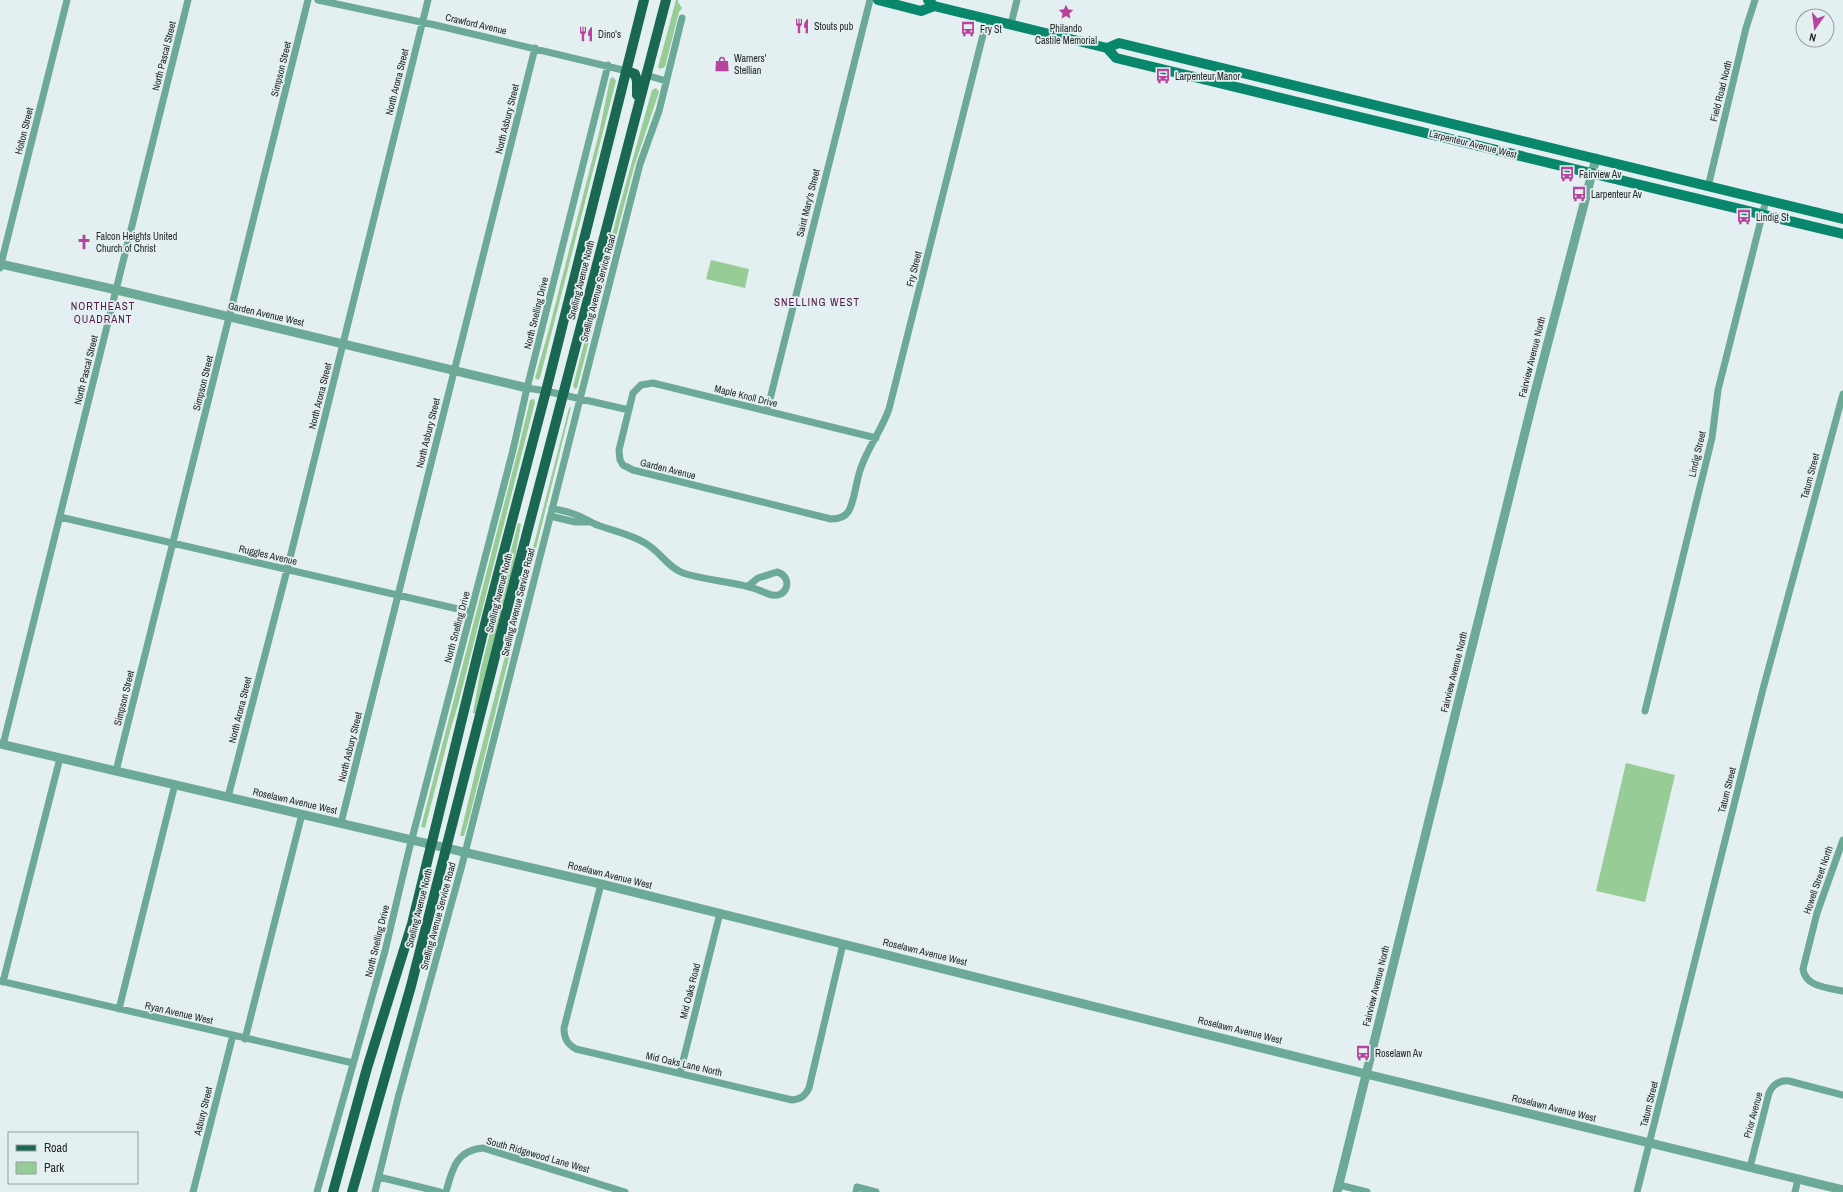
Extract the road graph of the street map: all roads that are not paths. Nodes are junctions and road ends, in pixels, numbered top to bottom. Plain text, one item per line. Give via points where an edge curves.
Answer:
1 (66, 0) edge
2 (188, 0) edge
3 (308, 0) edge
4 (318, 0) edge
5 (428, 0) edge
6 (644, 0) edge
7 (666, 0) edge
8 (870, 0) edge
9 (878, 0) edge
10 (1017, 0) edge
11 (1755, 0) edge
12 (931, 3) edge
13 (682, 18) dead end
14 (987, 19) junction
15 (422, 22) junction
16 (1011, 24) junction
17 (536, 48) junction
18 (1107, 48) junction
19 (608, 65) junction
20 (627, 71) junction
21 (646, 75) junction
22 (666, 81) junction
23 (1339, 95) junction
24 (638, 106) junction
25 (1336, 110) junction
26 (1596, 158) junction
27 (1592, 173) junction
28 (1708, 187) junction
29 (1766, 200) junction
30 (1762, 215) junction
31 (1843, 219) edge
32 (1843, 234) edge
33 (0, 265) edge
34 (117, 290) junction
35 (229, 316) junction
36 (343, 344) junction
37 (454, 370) junction
38 (527, 388) junction
39 (546, 391) junction
40 (1843, 394) edge
41 (563, 395) junction
42 (580, 399) junction
43 (628, 410) junction
44 (767, 411) junction
45 (876, 438) junction
46 (552, 508) junction
47 (550, 516) junction
48 (60, 517) junction
49 (843, 517) joint
50 (588, 522) junction
51 (173, 544) junction
52 (286, 570) junction
53 (748, 586) junction
54 (398, 596) junction
55 (471, 612) junction
56 (1645, 711) dead end
57 (2, 745) edge
58 (60, 758) junction
59 (116, 771) junction
60 (175, 784) junction
61 (228, 797) junction
62 (302, 814) junction
63 (341, 823) junction
64 (412, 840) junction
65 (1843, 840) edge
66 (431, 844) junction
67 (447, 848) junction
68 (465, 852) junction
69 (601, 884) junction
70 (720, 913) junction
71 (844, 944) junction
72 (2, 982) edge
73 (1843, 991) edge
74 (119, 1009) junction
75 (233, 1035) junction
76 (245, 1038) junction
77 (353, 1063) junction
78 (680, 1073) junction
79 (1366, 1074) junction
80 (1843, 1095) edge
81 (1649, 1143) junction
82 (1750, 1167) junction
83 (379, 1177) junction
84 (1798, 1179) junction
85 (1338, 1189) edge
86 (856, 1190) edge
87 (1843, 1190) edge
88 (193, 1192) edge
89 (316, 1192) edge
90 (334, 1192) edge
91 (352, 1192) edge
92 (375, 1192) edge
93 (440, 1192) edge
94 (446, 1192) edge
95 (625, 1192) edge
96 (876, 1192) edge
97 (1367, 1192) edge
98 (1637, 1192) edge
99 (1795, 1192) edge

1 - 33 street, Holton Street
2 - 34 street, North Pascal Street
3 - 35 street, Simpson Street
4 - 15 street, Crawford Avenue
5 - 15 street, North Arona Street
6 - 20 main road, Snelling Avenue North
7 - 21 main road, Snelling Avenue North
8 - 44 street, Saint Mary's Street
9 - 12 main road, Larpenteur Avenue West via 921,11
10 - 16 street
11 - 28 street, Field Road North
12 - 14 main road, Larpenteur Avenue West
13 - 22 street, Snelling Avenue Service Road
14 - 16 main road, Larpenteur Avenue West
14 - 45 street, Fry Street via 894,390 885,420
15 - 17 street, Crawford Avenue
15 - 36 street, North Arona Street
16 - 18 main road, Larpenteur Avenue West
17 - 19 street, Crawford Avenue
17 - 37 street, North Asbury Street
18 - 23 main road, Larpenteur Avenue West via 1119,44
18 - 25 main road, Larpenteur Avenue West via 1116,58
19 - 20 street, Crawford Avenue
19 - 38 street, North Snelling Drive
20 - 24 main road via 636,77
20 - 39 main road, Snelling Avenue North
21 - 22 street
21 - 24 main road, Snelling Avenue North
22 - 42 street, Snelling Avenue Service Road via 656,121 640,164
23 - 25 main road
23 - 26 main road, Larpenteur Avenue West
24 - 41 main road, Snelling Avenue North
25 - 27 main road, Larpenteur Avenue West
26 - 27 street, Fairview Avenue North
26 - 28 main road, Larpenteur Avenue West
27 - 30 main road, Larpenteur Avenue West
27 - 79 street, Fairview Avenue North via 1529,415
28 - 29 main road, Larpenteur Avenue West
29 - 30 street, Lindig Street
29 - 31 main road, Larpenteur Avenue West
30 - 32 main road, Larpenteur Avenue West
30 - 56 street, Lindig Street via 1718,390 1712,438
33 - 34 street, Garden Avenue West
34 - 35 street, Garden Avenue West
34 - 48 street, North Pascal Street
35 - 36 street, Garden Avenue West
35 - 51 street, Simpson Street
36 - 37 street, Garden Avenue West
36 - 52 street, North Arona Street
37 - 38 street, Garden Avenue West
37 - 54 street, North Asbury Street
38 - 39 street
38 - 55 street, North Snelling Drive
39 - 41 street
39 - 66 main road, Snelling Avenue North
40 - 81 street, Tatum Street via 1763,689
41 - 42 street
41 - 67 main road, Snelling Avenue North
42 - 43 street
42 - 46 street, Snelling Avenue Service Road
43 - 44 street, Maple Knoll Drive via 636,388 641,384 653,383
43 - 49 street, Garden Avenue via 619,455 627,469 831,518
44 - 45 street, Maple Knoll Drive
45 - 49 street, Fry Street via 861,465 848,511
46 - 47 street, Snelling Avenue Service Road
46 - 50 street via 577,515
47 - 50 street via 575,522
47 - 68 street, Snelling Avenue Service Road
48 - 51 street, Ruggles Avenue
48 - 57 street, North Pascal Street
50 - 53 street via 643,542 666,563 682,572
51 - 52 street, Ruggles Avenue
51 - 59 street, Simpson Street
52 - 54 street, Ruggles Avenue
52 - 61 street, North Arona Street
53 - 53 street via 774,596 784,591 787,582 781,573 777,572 758,578
54 - 55 street, Ruggles Avenue
54 - 63 street, North Asbury Street
55 - 64 street, North Snelling Drive
57 - 58 street, Roselawn Avenue West
58 - 59 street, Roselawn Avenue West
58 - 72 street
59 - 60 street, Roselawn Avenue West
60 - 61 street, Roselawn Avenue West
60 - 74 street
61 - 62 street, Roselawn Avenue West
62 - 63 street, Roselawn Avenue West
62 - 76 street
63 - 64 street, Roselawn Avenue West
64 - 66 street, Roselawn Avenue West
64 - 77 street, North Snelling Drive via 385,951
65 - 73 street, Howell Street North via 1825,885 1803,969 1808,980
66 - 67 street, Roselawn Avenue West
66 - 90 main road, Snelling Avenue North via 412,924 367,1068
67 - 68 street, Roselawn Avenue West
67 - 91 main road, Snelling Avenue North via 409,994
68 - 69 street, Roselawn Avenue West
68 - 83 street, Snelling Avenue Service Road
69 - 70 street, Roselawn Avenue West
69 - 78 street, Mid Oaks Lane North via 564,1036 576,1049
70 - 71 street, Roselawn Avenue West
70 - 78 street, Mid Oaks Road
71 - 78 street, Mid Oaks Lane North via 809,1088 805,1095 792,1100
71 - 79 street, Roselawn Avenue West
72 - 74 street, Ryan Avenue West
74 - 75 street, Ryan Avenue West
75 - 76 street, Ryan Avenue West
75 - 88 street, Asbury Street
76 - 77 street, Ryan Avenue West
77 - 89 street, North Snelling Drive
79 - 81 street, Roselawn Avenue West
79 - 85 street, Fairview Avenue North
80 - 82 street, Prior Avenue via 1780,1081 1771,1088
81 - 82 street, Roselawn Avenue West
81 - 98 street, Tatum Street
82 - 84 street, Roselawn Avenue West
83 - 92 street, Snelling Avenue Service Road
83 - 93 street
84 - 87 street, Roselawn Avenue West
84 - 99 street
85 - 97 street
86 - 96 street
94 - 95 street, South Ridgewood Lane West via 459,1157 482,1148

